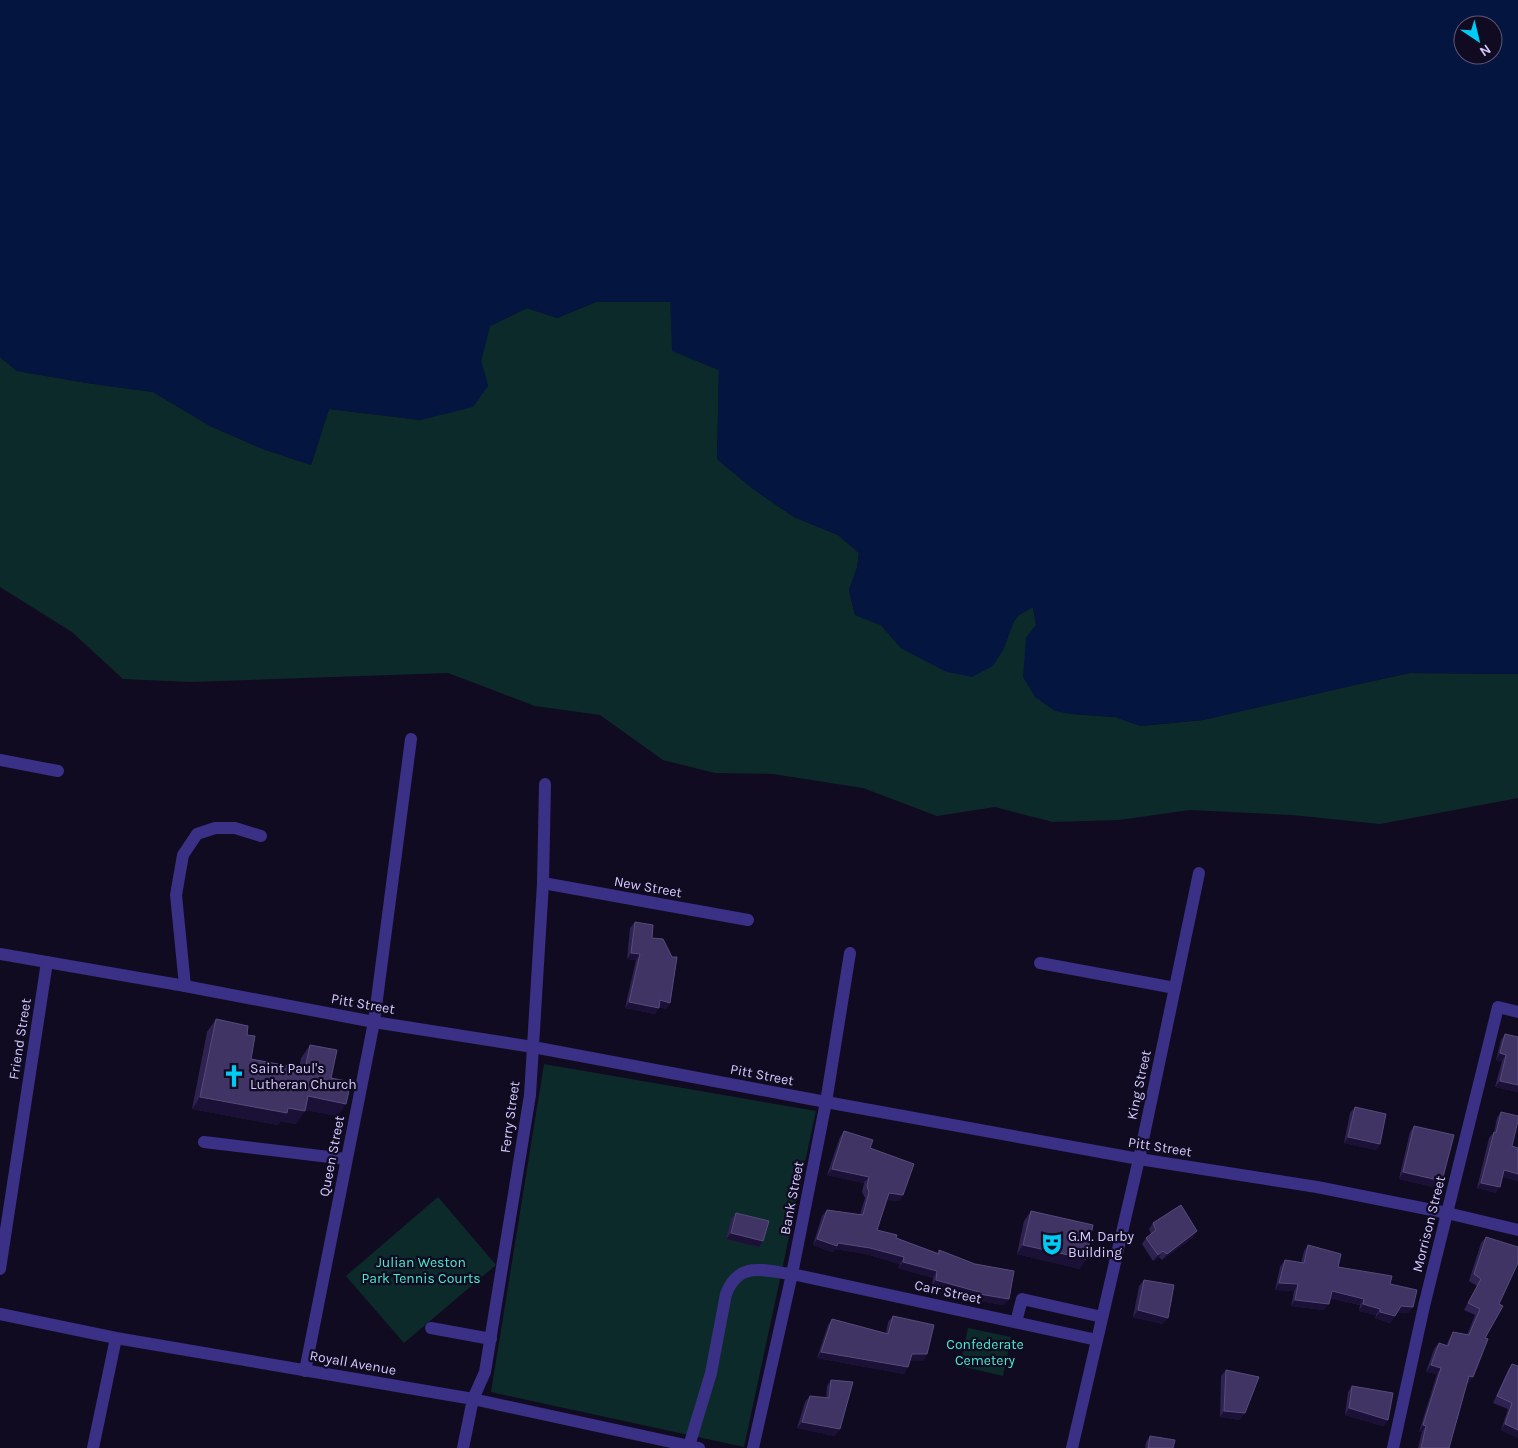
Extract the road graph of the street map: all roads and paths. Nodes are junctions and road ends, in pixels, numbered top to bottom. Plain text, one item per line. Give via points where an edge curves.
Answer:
1 (411, 739) dead end
2 (0, 760) edge
3 (58, 772) dead end
4 (545, 784) dead end
5 (262, 836) dead end
6 (1198, 872) dead end
7 (543, 883) junction
8 (748, 920) dead end
9 (850, 953) dead end
10 (0, 954) edge
11 (47, 962) junction
12 (1040, 962) dead end
13 (185, 986) junction
14 (1175, 988) junction
15 (1518, 1012) edge
16 (374, 1022) junction
17 (533, 1047) junction
18 (826, 1102) junction
19 (204, 1142) dead end
20 (1139, 1159) junction
21 (346, 1160) junction
22 (1447, 1213) junction
23 (1518, 1230) edge
24 (0, 1269) edge
25 (792, 1274) junction
26 (0, 1314) edge
27 (1102, 1316) junction
28 (1016, 1322) junction
29 (431, 1328) dead end
30 (116, 1338) junction
31 (491, 1339) junction
32 (1097, 1340) junction
33 (305, 1370) junction
34 (473, 1399) junction
35 (694, 1447) edge
36 (93, 1448) edge
37 (463, 1448) edge
38 (754, 1448) edge
39 (1072, 1448) edge
40 (1393, 1448) edge

1 - 16 street, Queen Street
2 - 3 street
4 - 7 street, Ferry Street
5 - 13 street via 235,828 215,828 197,834 183,855 176,895
6 - 14 street, King Street
7 - 8 street, New Street
7 - 17 street, Ferry Street
9 - 18 street, Bank Street
10 - 11 street, Pitt Street
11 - 13 street, Pitt Street
11 - 24 street, Friend Street
12 - 14 street
13 - 16 street, Pitt Street
14 - 20 street, King Street
15 - 22 street, Morrison Street via 1498,1007
16 - 17 street, Pitt Street
16 - 21 street, Queen Street
17 - 18 street, Pitt Street
17 - 31 street, Ferry Street via 530,1095
18 - 20 street, Pitt Street
18 - 25 street, Bank Street
19 - 21 street
20 - 22 street, Pitt Street via 1317,1187
20 - 27 street, King Street
21 - 33 street, Queen Street
22 - 23 street, Pitt Street
22 - 40 street, Morrison Street
25 - 28 street, Carr Street
25 - 35 street, Carr Street via 754,1269 736,1275 729,1284
25 - 38 street, Bank Street
26 - 30 street, Royall Avenue
27 - 28 street via 1022,1299
27 - 32 street, King Street
28 - 32 street, Carr Street
29 - 31 street
30 - 33 street, Royall Avenue
30 - 36 street
31 - 34 street, Ferry Street via 485,1372
32 - 39 street, King Street
33 - 34 street, Royall Avenue
34 - 35 street, Royall Avenue
34 - 37 street, Ferry Street

